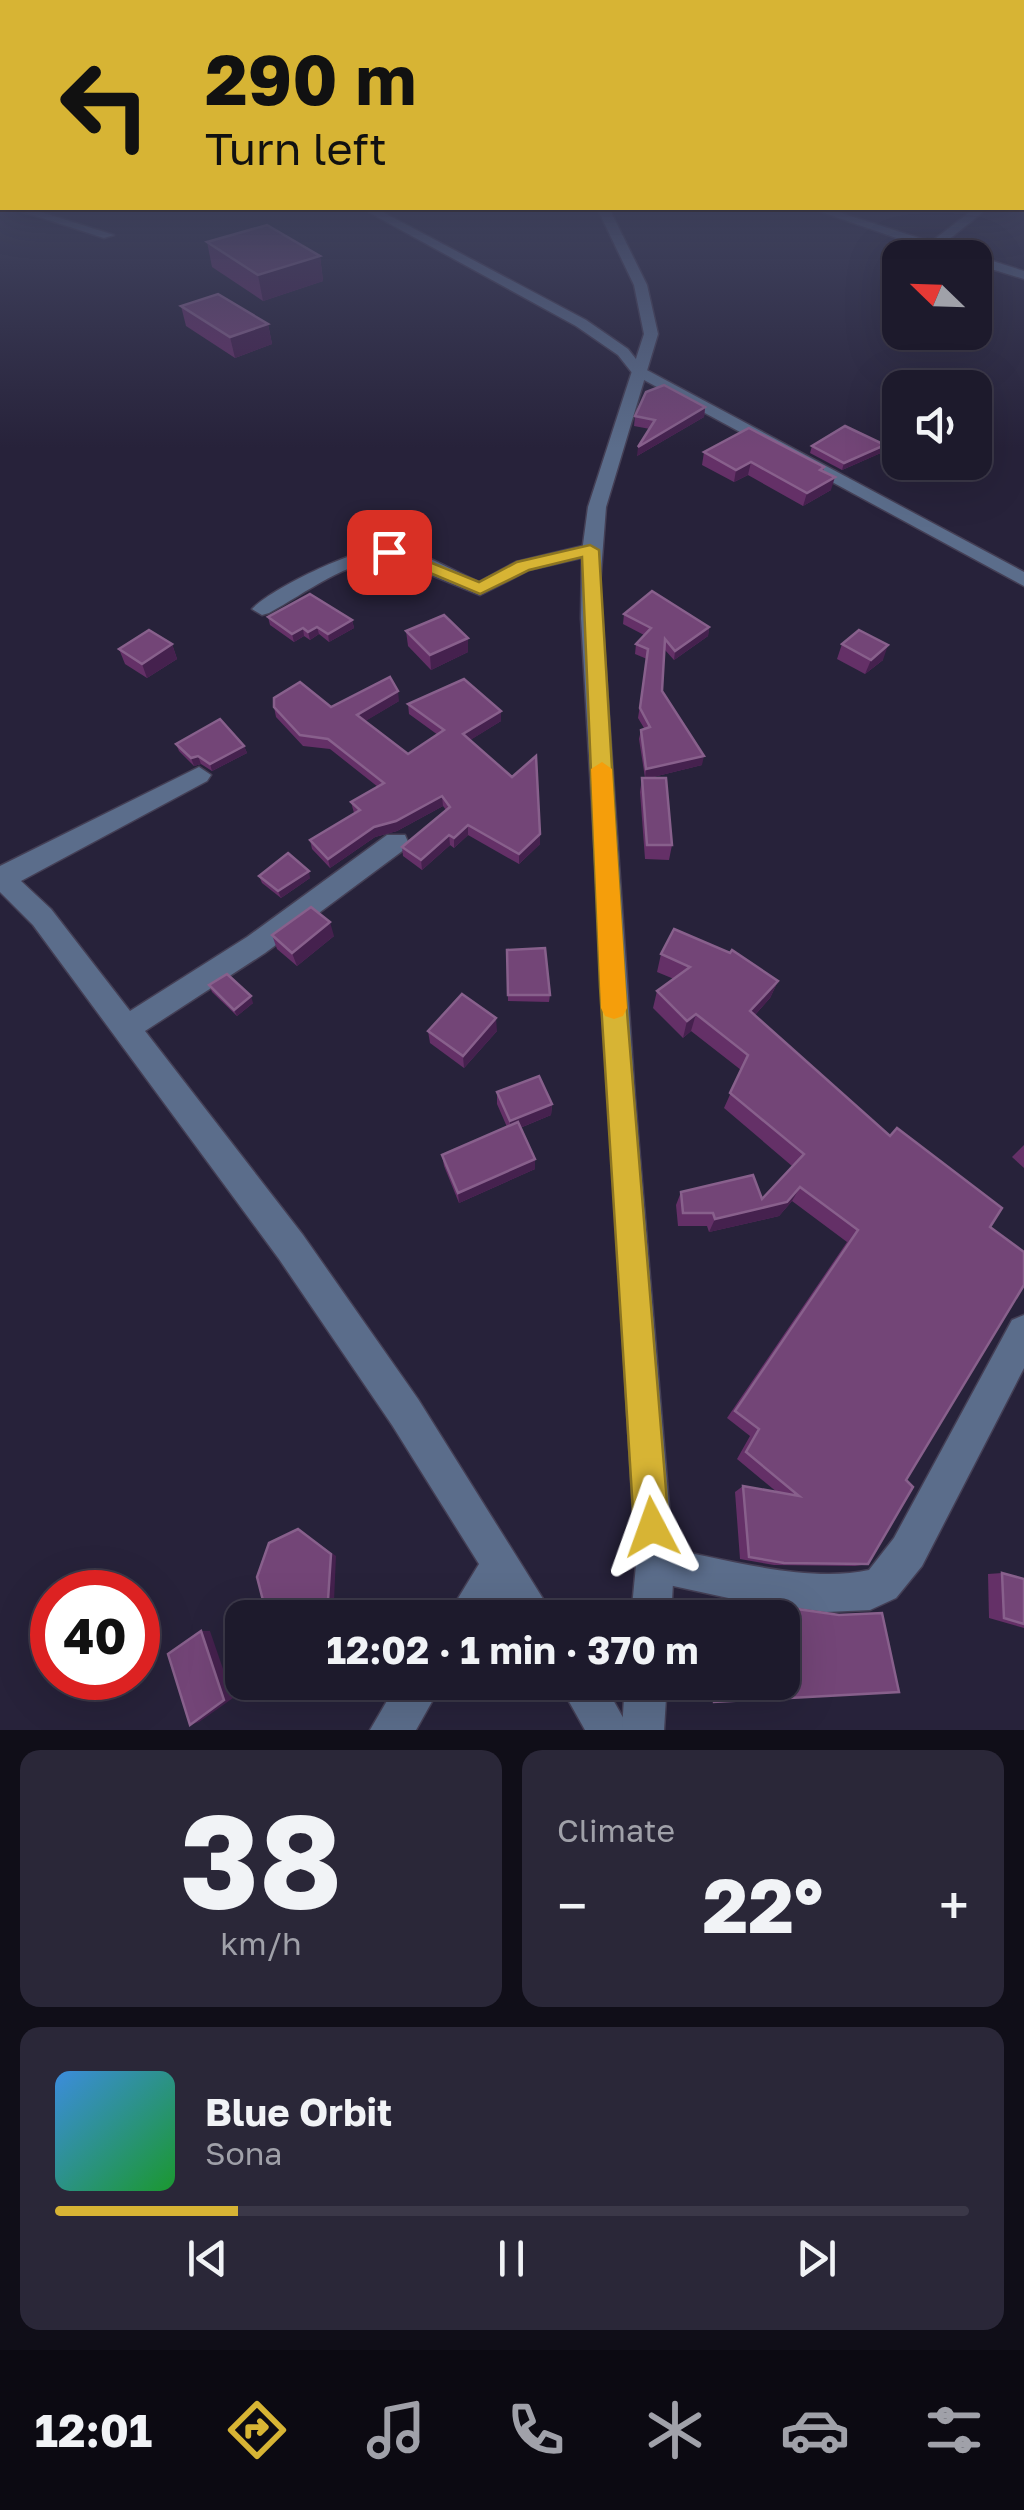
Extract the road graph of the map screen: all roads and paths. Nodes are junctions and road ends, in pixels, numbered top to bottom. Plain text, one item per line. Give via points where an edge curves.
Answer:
1 (514, 287) edge
2 (638, 287) edge
3 (638, 371) junction
4 (590, 550) junction
5 (1024, 580) edge
6 (262, 609) dead end
7 (199, 774) dead end
8 (396, 842) dead end
9 (1, 878) edge
10 (126, 1028) junction
11 (1024, 1332) edge
12 (501, 1565) junction
13 (654, 1566) junction
14 (478, 1600) edge
15 (523, 1600) edge
16 (652, 1600) edge
17 (411, 1700) edge
18 (590, 1700) edge
19 (645, 1700) edge
20 (391, 1730) edge
21 (609, 1730) edge
22 (643, 1730) edge

1 - 3 street via 581,323
2 - 3 street via 648,310 650,350
3 - 4 street
3 - 5 street
4 - 6 street via 523,566 480,588 381,552
4 - 13 street via 612,987
7 - 9 street
8 - 10 street via 256,945
9 - 10 street via 42,917
10 - 12 street via 301,1262
11 - 13 street via 887,1582 868,1590 814,1590
12 - 14 street
12 - 15 street
13 - 16 street
17 - 20 street
18 - 21 street
19 - 22 street

